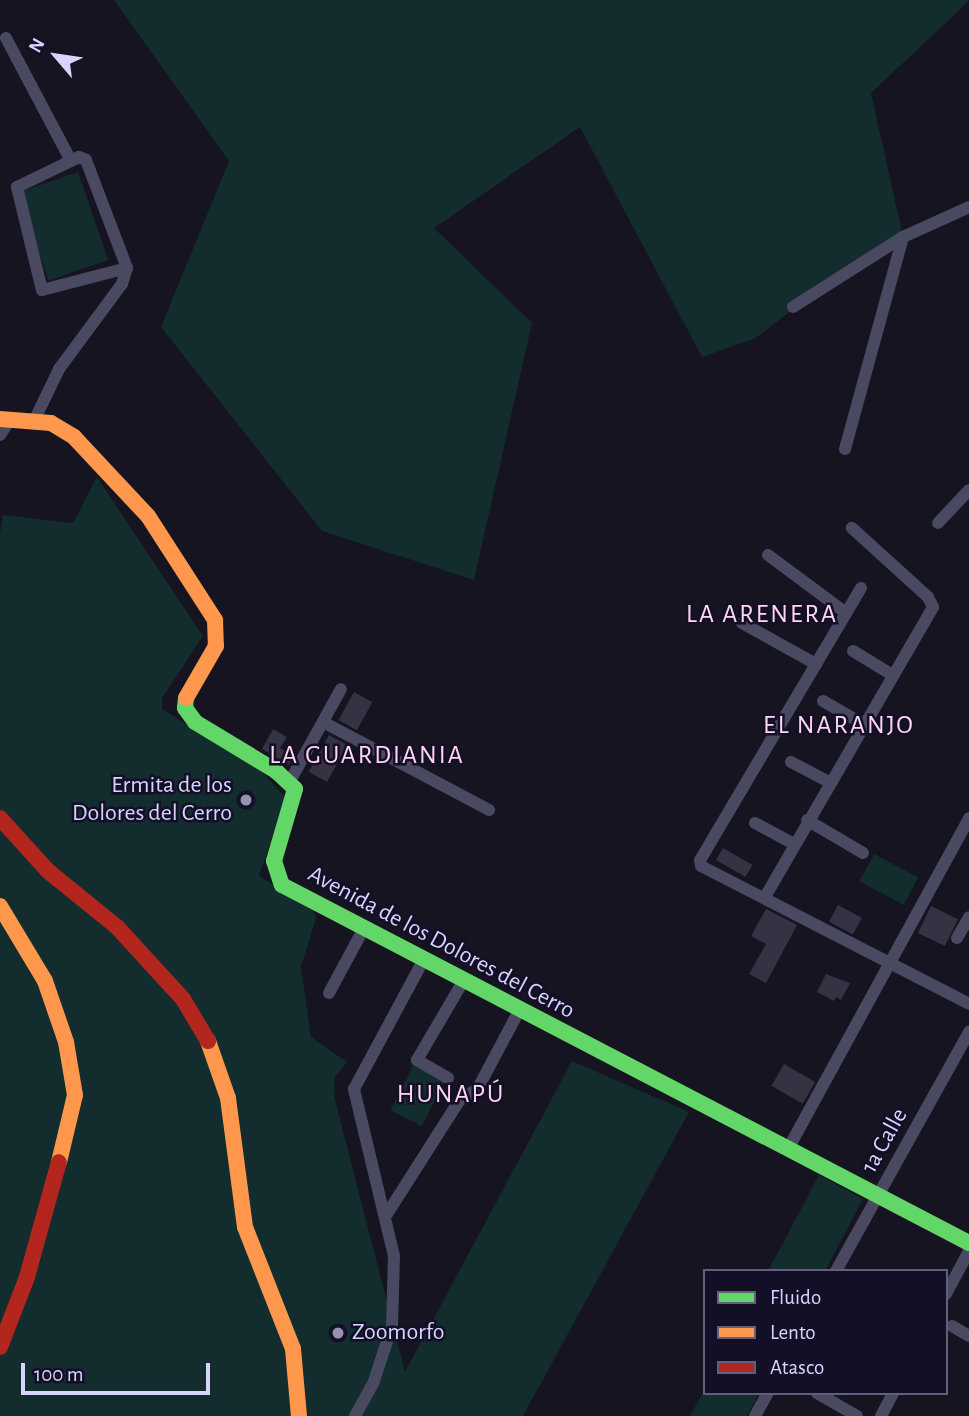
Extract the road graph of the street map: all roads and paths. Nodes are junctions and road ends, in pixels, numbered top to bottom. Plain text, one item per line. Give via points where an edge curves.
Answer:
1 (6, 38) dead end
2 (71, 161) junction
3 (969, 207) edge
4 (903, 237) junction
5 (127, 268) junction
6 (793, 307) dead end
7 (5, 419) edge
8 (34, 421) junction
9 (0, 435) edge
10 (845, 449) dead end
11 (969, 490) edge
12 (938, 523) dead end
13 (852, 528) dead end
14 (768, 555) dead end
15 (861, 589) dead end
16 (846, 613) junction
17 (742, 623) dead end
18 (853, 651) dead end
19 (816, 664) junction
20 (891, 674) junction
21 (341, 690) dead end
22 (823, 701) dead end
23 (323, 722) junction
24 (863, 724) junction
25 (791, 762) dead end
26 (290, 781) junction
27 (829, 782) junction
28 (489, 810) dead end
29 (0, 818) edge
30 (969, 818) edge
31 (807, 820) junction
32 (755, 823) dead end
33 (793, 844) junction
34 (863, 853) dead end
35 (765, 897) junction
36 (0, 906) edge
37 (969, 917) edge
38 (364, 928) junction
39 (957, 938) dead end
40 (424, 959) junction
41 (888, 962) junction
42 (464, 980) junction
43 (329, 993) dead end
44 (969, 1004) edge
45 (520, 1009) junction
46 (969, 1032) edge
47 (449, 1078) dead end
48 (788, 1149) junction
49 (878, 1196) junction
50 (387, 1214) junction
51 (969, 1243) edge
52 (969, 1251) edge
53 (837, 1269) edge
54 (948, 1290) edge
55 (952, 1326) dead end
56 (969, 1336) edge
57 (0, 1347) edge
58 (767, 1395) edge
59 (820, 1395) edge
60 (892, 1395) edge
61 (299, 1416) edge
62 (355, 1416) edge
63 (755, 1416) edge
64 (857, 1416) edge
65 (881, 1416) edge

1 - 2 street
2 - 5 street via 79,158 89,163
2 - 5 street via 15,190 42,290
3 - 4 street
4 - 6 street
4 - 10 street
5 - 8 street via 122,284 59,369
7 - 8 street
7 - 9 street
8 - 26 street via 51,423 74,437 148,516 215,620 216,646 186,692 187,714
11 - 12 street
13 - 20 street via 933,601
14 - 16 street
15 - 16 street
16 - 19 street
17 - 19 street
18 - 20 street
19 - 35 street via 700,860 705,870
20 - 24 street
21 - 23 street
22 - 24 street
23 - 26 street
23 - 28 street
24 - 27 street
25 - 27 street
26 - 38 street, Avenida de los Dolores del Cerro via 295,795 274,861 275,875 287,888
27 - 31 street
29 - 61 street via 48,871 117,928 183,999 207,1038 228,1098 245,1227 293,1349
30 - 41 street
31 - 33 street
31 - 34 street
32 - 33 street
33 - 35 street
35 - 41 street
36 - 57 street via 46,981 66,1042 75,1095 68,1138 46,1196 27,1277
37 - 39 street
38 - 40 street, Avenida de los Dolores del Cerro
38 - 43 street
40 - 42 street, Avenida de los Dolores del Cerro
40 - 50 street via 354,1089
41 - 44 street
41 - 48 street
42 - 45 street, Avenida de los Dolores del Cerro
42 - 47 street via 416,1060
45 - 48 street, Avenida de los Dolores del Cerro
45 - 50 street via 478,1088 459,1101
46 - 49 street, 1a Calle
48 - 49 street, Avenida de los Dolores del Cerro
49 - 51 street, Avenida de los Dolores del Cerro
49 - 53 street, 1a Calle
50 - 62 street via 394,1256 392,1326 373,1384
52 - 54 street
55 - 56 street
58 - 63 street
59 - 64 street
60 - 65 street

